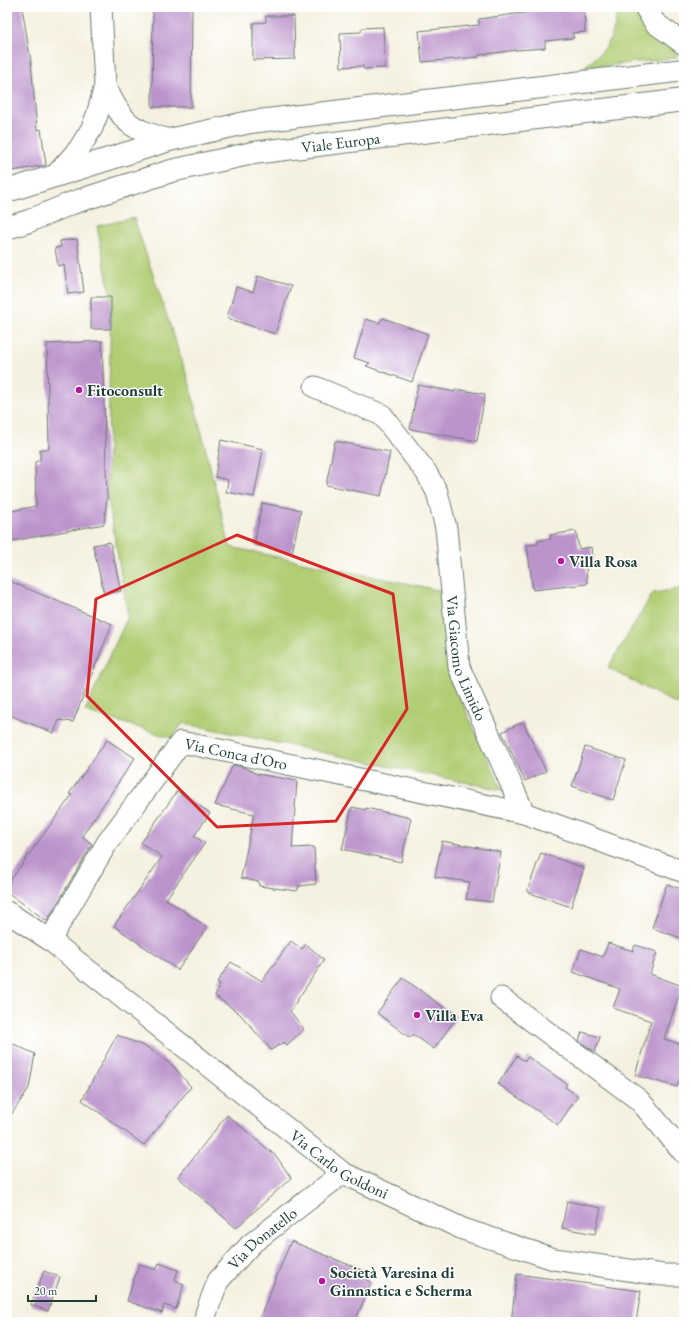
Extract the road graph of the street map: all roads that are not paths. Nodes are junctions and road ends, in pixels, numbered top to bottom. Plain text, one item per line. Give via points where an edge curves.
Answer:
1 (101, 7) edge
2 (645, 7) edge
3 (684, 44) edge
4 (684, 70) edge
5 (105, 86) junction
6 (684, 100) edge
7 (168, 140) junction
8 (55, 176) junction
9 (7, 191) edge
10 (7, 228) edge
11 (315, 387) dead end
12 (524, 813) junction
13 (684, 872) edge
14 (7, 912) edge
15 (50, 940) junction
16 (502, 998) dead end
17 (684, 1153) edge
18 (343, 1173) junction
19 (684, 1275) edge
20 (205, 1322) edge

1 - 5 street
2 - 3 street via 655,23
4 - 7 street, Viale Europa via 250,122
5 - 7 street via 126,122 140,131
5 - 8 street via 92,128 79,150
6 - 10 street, Viale Europa via 253,153 171,171 72,203
7 - 8 street, Viale Europa
8 - 9 street, Viale Europa
11 - 12 street, Via Giacomo Limido via 382,415 426,472 437,492 446,528 459,667
12 - 13 street
12 - 15 street, Via Conca d'Oro via 181,742 108,843
14 - 15 street, Via Carlo Goldoni
15 - 18 street, Via Carlo Goldoni
16 - 17 street via 639,1100
18 - 19 street, Via Carlo Goldoni via 462,1229 554,1259 662,1275
18 - 20 street, Via Donatello via 251,1244 218,1281

